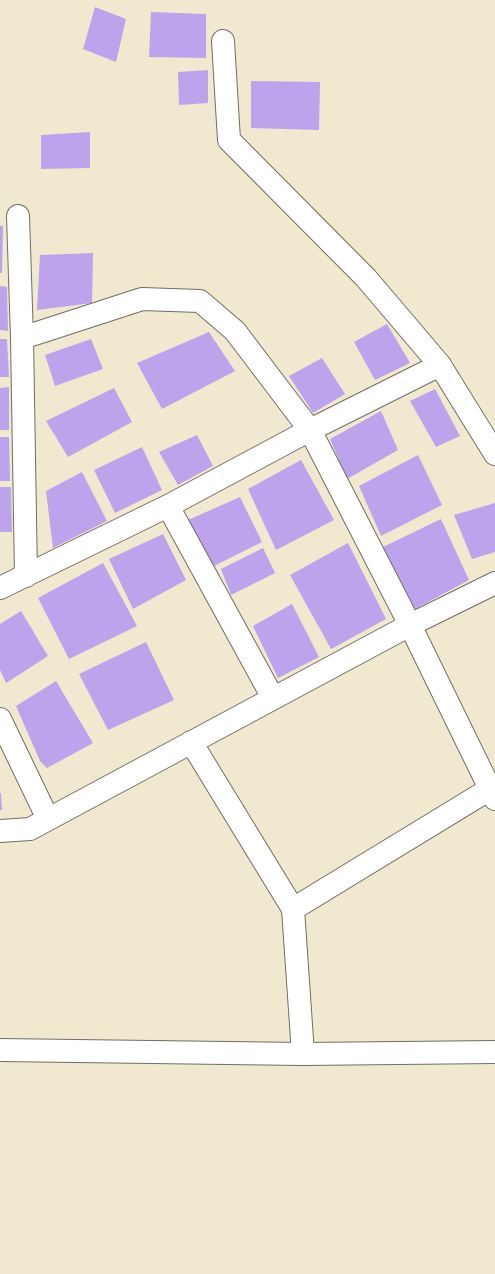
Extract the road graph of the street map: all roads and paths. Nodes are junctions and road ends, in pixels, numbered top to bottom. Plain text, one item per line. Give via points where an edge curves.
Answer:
1 (223, 41) dead end
2 (18, 216) dead end
3 (22, 338) junction
4 (440, 365) junction
5 (310, 430) junction
6 (495, 454) edge
7 (168, 506) junction
8 (26, 576) junction
9 (495, 583) edge
10 (0, 588) edge
11 (410, 624) junction
12 (273, 698) junction
13 (0, 719) edge
14 (191, 742) junction
15 (493, 794) edge
16 (48, 819) junction
17 (0, 831) edge
18 (293, 909) junction
19 (0, 1050) edge
20 (495, 1052) edge
21 (303, 1054) junction

1 - 4 street via 229,140 366,278
2 - 3 street
3 - 5 street via 142,299 200,300 235,331
3 - 8 street
4 - 5 street
4 - 6 street
5 - 7 street
5 - 11 street
7 - 8 street
7 - 12 street
8 - 10 street
9 - 11 street
11 - 12 street
11 - 15 street
12 - 14 street
13 - 16 street
14 - 16 street
14 - 18 street
15 - 18 street
16 - 17 street via 30,829
18 - 21 street
19 - 21 street
20 - 21 street

